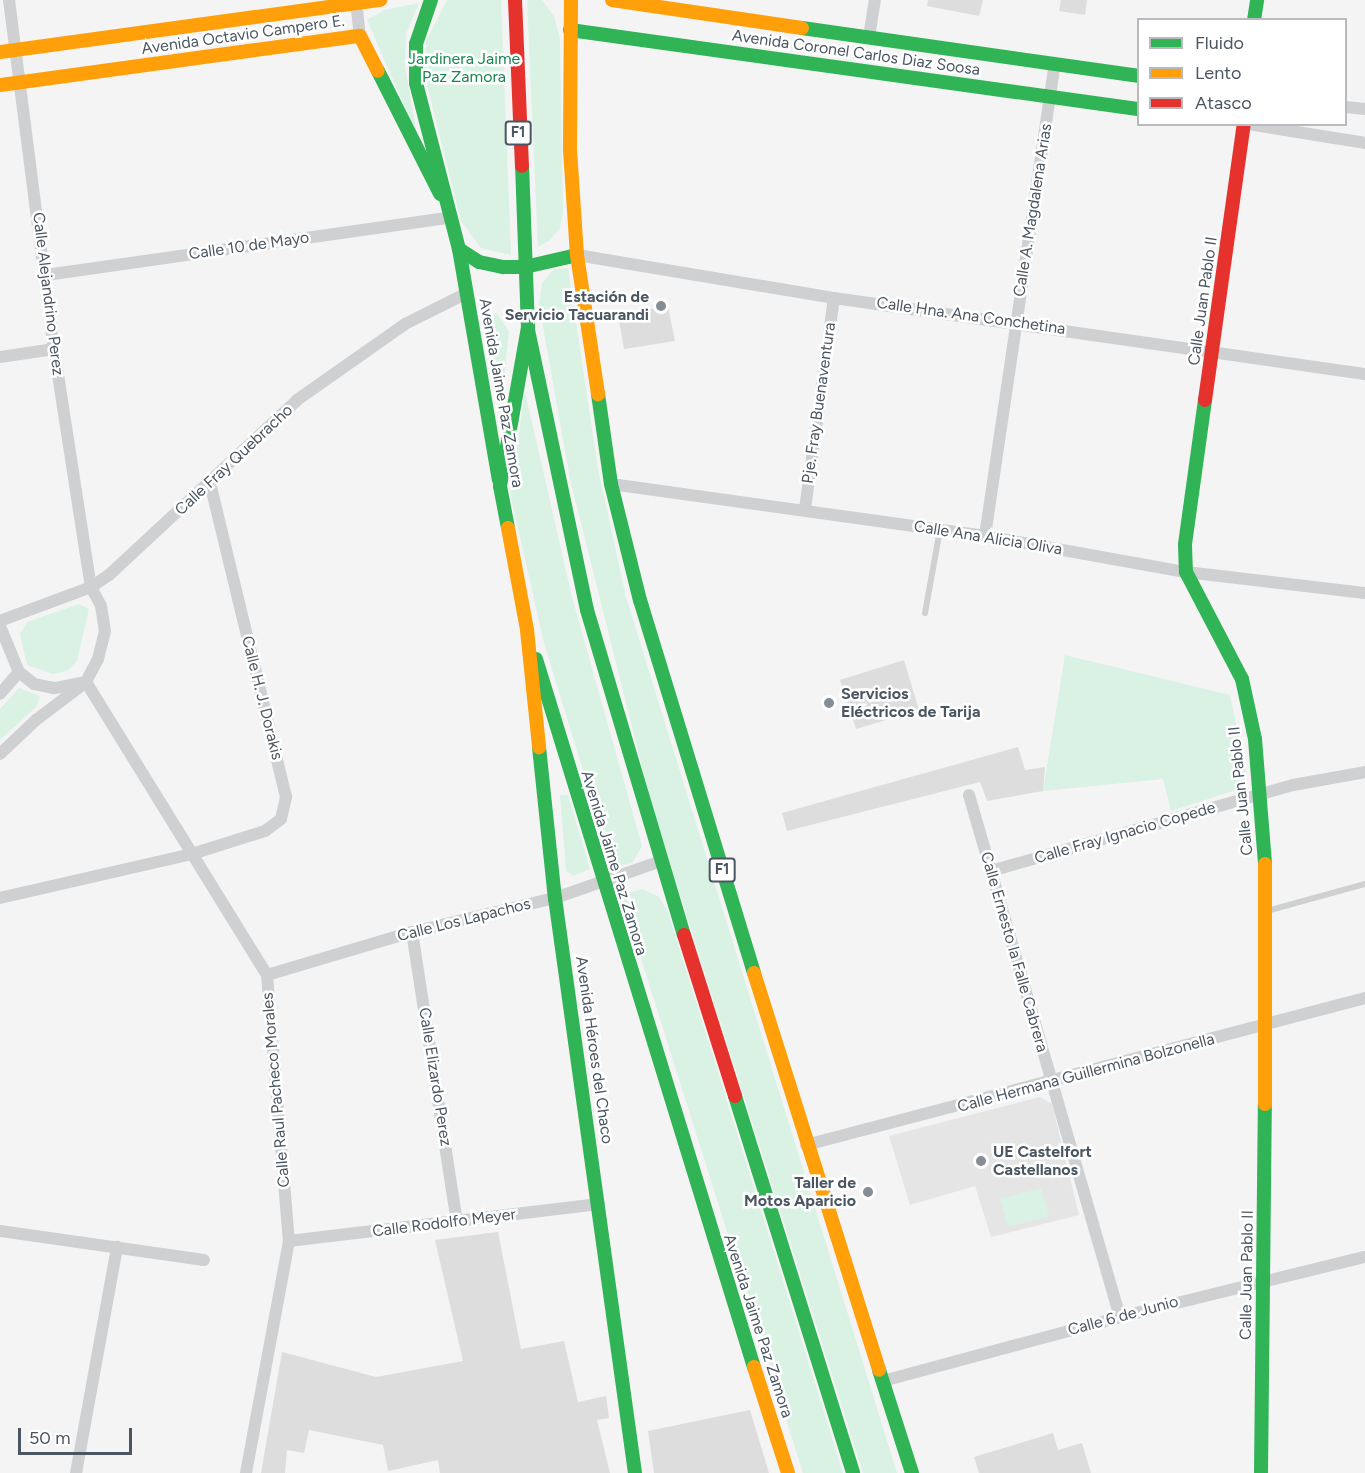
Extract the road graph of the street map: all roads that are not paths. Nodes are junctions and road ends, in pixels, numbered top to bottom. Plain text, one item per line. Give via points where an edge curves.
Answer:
1 (9, 0) edge
2 (380, 0) edge
3 (432, 0) edge
4 (515, 0) edge
5 (571, 0) edge
6 (612, 0) edge
7 (875, 0) edge
8 (1257, 0) edge
9 (357, 2) edge
10 (1254, 18) edge
11 (570, 30) junction
12 (360, 36) junction
13 (869, 37) junction
14 (18, 49) junction
15 (0, 52) edge
16 (1055, 63) junction
17 (1137, 76) edge
18 (21, 82) junction
19 (0, 85) edge
20 (1050, 96) junction
21 (1347, 107) edge
22 (1137, 109) edge
23 (1365, 110) edge
24 (1246, 126) edge
25 (1259, 126) edge
26 (1365, 142) edge
27 (452, 217) junction
28 (459, 249) junction
29 (577, 255) junction
30 (525, 267) junction
31 (46, 274) junction
32 (467, 293) junction
33 (834, 297) junction
34 (1016, 321) junction
35 (528, 328) junction
36 (54, 349) junction
37 (1212, 354) junction
38 (0, 357) edge
39 (1365, 374) edge
40 (210, 483) junction
41 (611, 484) junction
42 (500, 486) junction
43 (805, 509) junction
44 (940, 529) junction
45 (985, 536) junction
46 (1186, 572) junction
47 (91, 587) junction
48 (1365, 593) edge
49 (925, 613) dead end
50 (0, 621) edge
51 (0, 626) edge
52 (527, 630) junction
53 (19, 672) junction
54 (86, 682) junction
55 (0, 694) edge
56 (0, 754) edge
57 (1365, 772) edge
58 (969, 795) dead end
59 (1261, 795) junction
60 (192, 854) junction
61 (661, 861) junction
62 (991, 871) junction
63 (602, 882) junction
64 (1365, 884) edge
65 (0, 898) edge
66 (555, 898) junction
67 (1267, 911) junction
68 (412, 932) junction
69 (267, 975) junction
70 (1365, 998) edge
71 (1267, 1026) junction
72 (1052, 1082) junction
73 (807, 1145) junction
74 (599, 1203) junction
75 (457, 1223) junction
76 (0, 1231) edge
77 (289, 1241) junction
78 (117, 1248) junction
79 (1365, 1257) edge
80 (204, 1260) dead end
81 (1264, 1280) junction
82 (1120, 1317) junction
83 (883, 1381) junction
84 (76, 1473) edge
85 (246, 1473) edge
86 (635, 1473) edge
87 (788, 1473) edge
88 (854, 1473) edge
89 (912, 1473) edge
90 (1261, 1473) edge

1 - 14 street, Calle Alejandrino Perez
2 - 9 main road, Avenida Octavio Campero E.
3 - 27 main road, Avenida Jaime Paz Zamora via 416,44 416,83
4 - 30 main road, F1
5 - 11 main road, F1
6 - 13 main road, Avenida Coronel Carlos Diaz Soosa
7 - 13 street
8 - 10 main road
9 - 12 street
9 - 14 main road, Avenida Octavio Campero E.
11 - 20 main road, Avenida Coronel Carlos Diaz Soosa
11 - 29 main road, F1 via 570,150
12 - 18 main road, Avenida Octavio Campero E.
12 - 27 main road, Avenida Octavio Campero E.
13 - 16 main road, Avenida Coronel Carlos Diaz Soosa
14 - 15 main road, Avenida Octavio Campero E.
14 - 18 street, Calle Alejandrino Perez
16 - 17 main road, Avenida Coronel Carlos Diaz Soosa
16 - 20 street, Calle A. Magdalena Arias
18 - 19 main road, Avenida Octavio Campero E.
18 - 31 street, Calle Alejandrino Perez
20 - 22 main road, Avenida Coronel Carlos Diaz Soosa
20 - 34 street, Calle A. Magdalena Arias
21 - 23 street
24 - 37 main road, Calle Juan Pablo II
25 - 26 street
27 - 28 main road, Avenida Jaime Paz Zamora
27 - 31 street, Calle 10 de Mayo
28 - 30 main road via 479,262
28 - 32 main road, Avenida Jaime Paz Zamora
29 - 30 main road
29 - 33 street, Calle Hna. Ana Conchetina
29 - 41 main road, F1
30 - 35 main road, F1
31 - 36 street, Calle Alejandrino Perez
32 - 40 street, Calle Fray Quebracho via 405,324 297,400
32 - 42 main road, Avenida Jaime Paz Zamora
33 - 34 street, Calle Hna. Ana Conchetina
33 - 43 street, Pje. Fray Buenaventura
34 - 37 street, Calle Hna. Ana Conchetina
34 - 45 street, Calle A. Magdalena Arias
35 - 42 main road, F1
35 - 61 main road via 587,610
36 - 38 street
36 - 47 street, Calle Alejandrino Perez
37 - 39 street, Calle Hna. Ana Conchetina
37 - 46 main road, Calle Juan Pablo II via 1185,545
40 - 47 street, Calle Fray Quebracho
40 - 60 street, Calle H. J. Dorakis via 286,797 281,819 265,831
41 - 43 street, Calle Ana Alicia Oliva
41 - 73 main road, F1 via 640,600
42 - 52 main road, Avenida Jaime Paz Zamora / F1
43 - 44 street, Calle Ana Alicia Oliva
44 - 45 street, Calle Ana Alicia Oliva
44 - 49 lane
45 - 46 street, Calle Ana Alicia Oliva
46 - 48 street, Calle Ana Alicia Oliva
46 - 59 main road, Calle Juan Pablo II via 1242,679 1255,739
47 - 50 street, Calle Fray Quebracho
47 - 54 street, Calle Alejandrino Perez via 101,606 105,632 98,659
51 - 53 street
52 - 63 main road, Avenida Jaime Paz Zamora
52 - 66 main road, Avenida Héroes del Chaco / F1
53 - 54 street via 34,684 54,688
53 - 55 street
54 - 56 street
54 - 60 street, Calle Raul Pacheco Morales
57 - 59 street, Calle Fray Ignacio Copede
58 - 62 street, Calle Ernesto la Falle Cabrera
59 - 62 street, Calle Fray Ignacio Copede
59 - 67 main road, Calle Juan Pablo II
60 - 65 street, Calle H. J. Dorakis
60 - 69 street, Calle Raul Pacheco Morales
61 - 63 street, Calle Los Lapachos
61 - 88 main road
62 - 72 street, Calle Ernesto la Falle Cabrera
63 - 66 street, Calle Los Lapachos
63 - 87 main road, Avenida Jaime Paz Zamora
64 - 67 lane
66 - 68 street, Calle Los Lapachos
66 - 74 main road, Avenida Héroes del Chaco / F1
67 - 71 main road, Calle Juan Pablo II
68 - 69 street, Calle Los Lapachos
68 - 75 street, Calle Elizardo Perez
69 - 77 street, Calle Raul Pacheco Morales
70 - 71 street, Calle Hermana Guillermina Bolzonella
71 - 72 street, Calle Hermana Guillermina Bolzonella
71 - 81 main road, Calle Juan Pablo II
72 - 73 street, Calle Hermana Guillermina Bolzonella
72 - 82 street, Calle Ernesto la Falle Cabrera
73 - 83 main road, F1
74 - 75 street, Calle Rodolfo Meyer
74 - 86 main road, Avenida Héroes del Chaco / F1
75 - 77 street, Calle Rodolfo Meyer
76 - 78 street
77 - 85 street, Calle Raul Pacheco Morales
78 - 80 street
78 - 84 street
79 - 81 street, Calle 6 de Junio
81 - 82 street, Calle 6 de Junio
81 - 90 main road, Calle Juan Pablo II
82 - 83 street, Calle 6 de Junio
83 - 89 main road, F1

